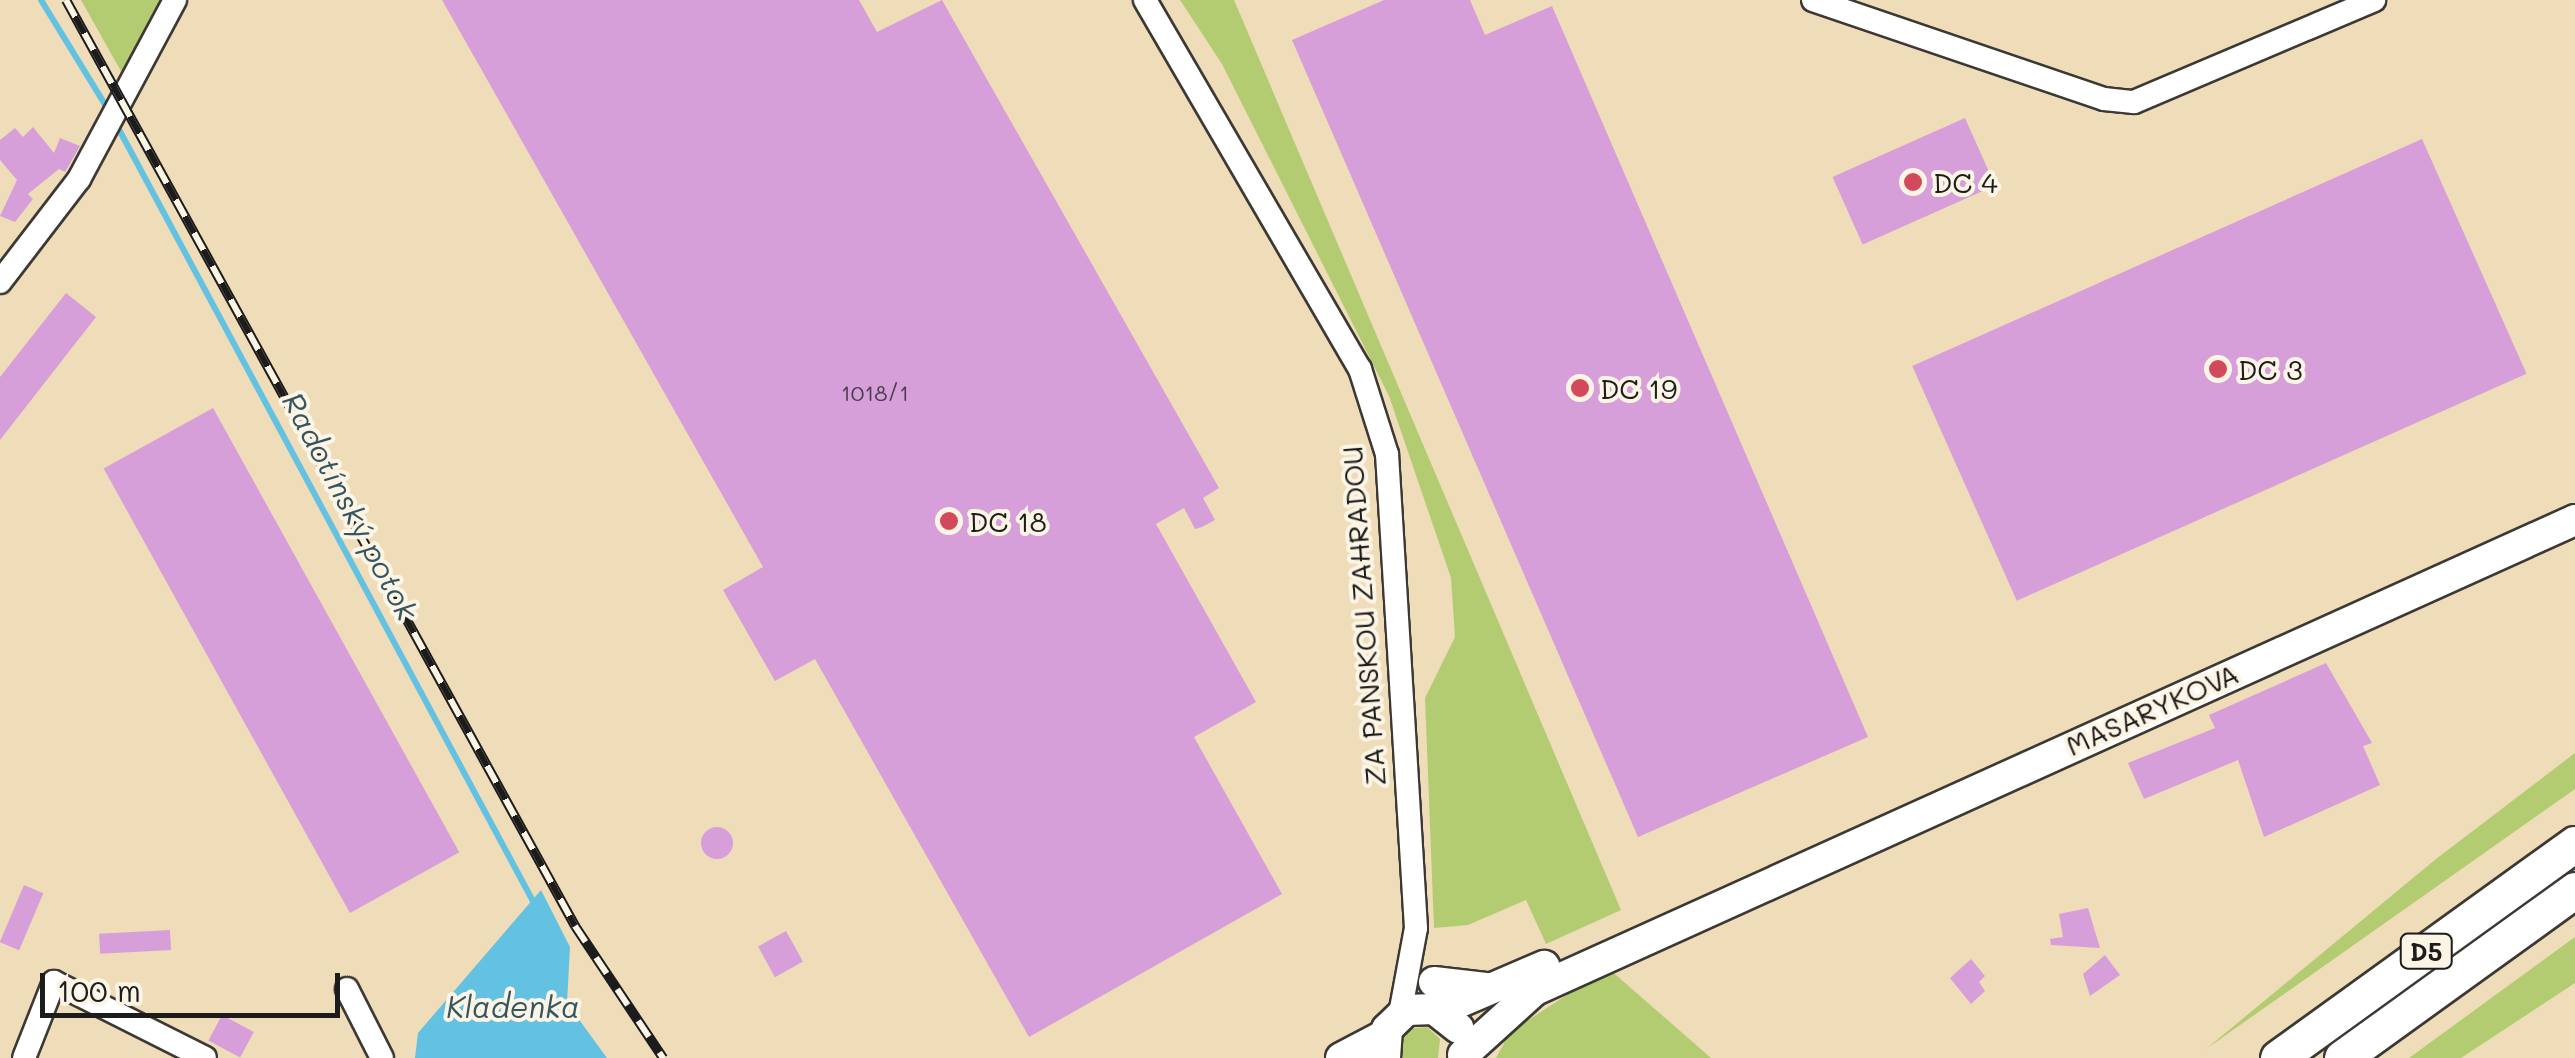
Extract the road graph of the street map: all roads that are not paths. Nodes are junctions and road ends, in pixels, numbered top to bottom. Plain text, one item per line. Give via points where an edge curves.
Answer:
1 (176, 0) edge
2 (1146, 0) edge
3 (1813, 0) edge
4 (2374, 0) edge
5 (0, 282) edge
6 (2575, 520) edge
7 (2575, 844) edge
8 (2575, 890) edge
9 (1730, 898) junction
10 (1416, 928) junction
11 (348, 989) dead end
12 (1441, 1001) junction
13 (1390, 1036) edge
14 (1462, 1057) edge
15 (24, 1058) edge
16 (205, 1058) edge
17 (382, 1058) edge
18 (1340, 1058) edge
19 (2278, 1058) edge
20 (2342, 1058) edge

1 - 5 street via 113,121
2 - 10 street, ZA PANSKOU ZAHRADOU via 1360,368 1376,419 1390,499
3 - 4 street via 2104,99 2134,102
6 - 9 main road, MASARYKOVA
7 - 19 highway, D5
8 - 20 highway, D5
9 - 12 main road, MASARYKOVA via 1668,916 1498,987
9 - 14 main road, MASARYKOVA via 1535,990
10 - 12 street, ZA PANSKOU ZAHRADOU
10 - 13 street, ZA PANSKOU ZAHRADOU
11 - 17 street
12 - 13 main road via 1420,1007
12 - 14 main road via 1460,1030
13 - 18 main road
15 - 16 street via 54,982

